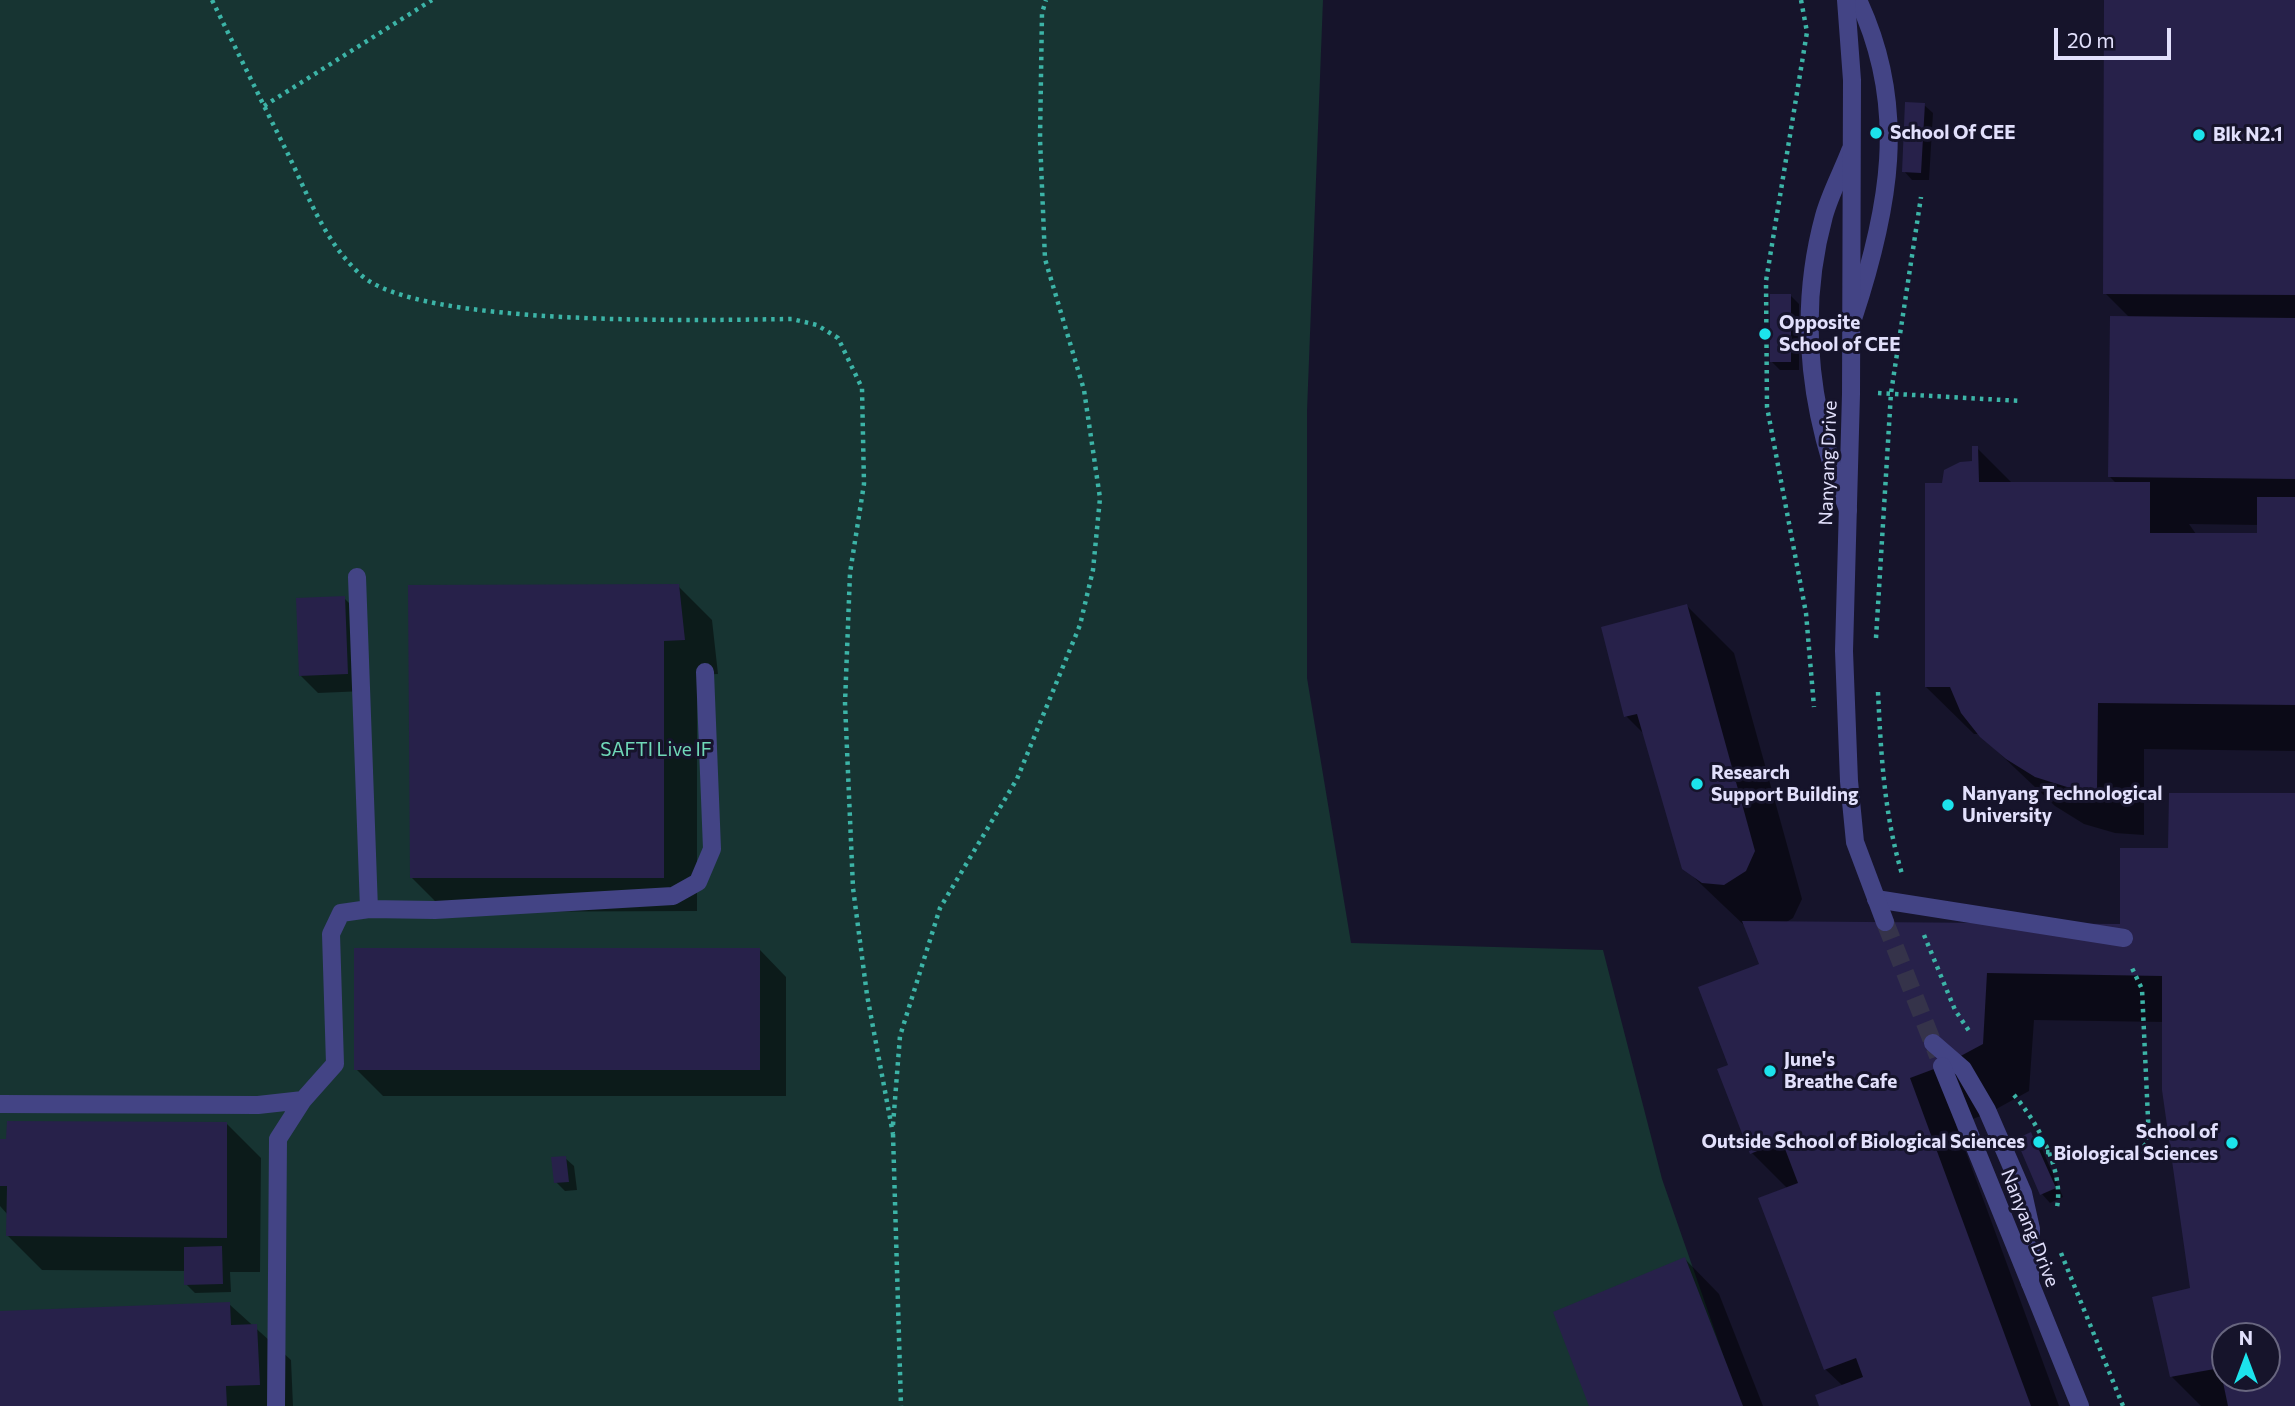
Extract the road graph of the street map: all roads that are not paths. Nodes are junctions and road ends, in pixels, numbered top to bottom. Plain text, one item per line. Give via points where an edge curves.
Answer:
1 (1846, 0) edge
2 (1858, 0) edge
3 (1850, 151) junction
4 (1850, 328) junction
5 (1848, 510) junction
6 (357, 577) dead end
7 (705, 672) dead end
8 (1876, 899) junction
9 (369, 909) junction
10 (1885, 922) tunnel mouth
11 (2124, 938) dead end
12 (1933, 1043) tunnel mouth
13 (1942, 1066) tunnel mouth
14 (303, 1100) junction
15 (0, 1104) edge
16 (2030, 1283) junction
17 (276, 1406) edge
18 (2080, 1406) edge

1 - 3 street, Nanyang Drive via 1852,66
2 - 4 street via 1873,32 1889,100 1889,165 1868,276
3 - 4 street, Nanyang Drive
3 - 5 street via 1825,215 1810,289 1809,339 1819,421
4 - 5 street, Nanyang Drive
5 - 8 street, Nanyang Drive via 1844,651 1849,782 1855,842
6 - 9 street
7 - 9 street via 712,849 698,881 673,896 435,910
8 - 10 street, Nanyang Drive
8 - 11 street
9 - 14 street via 341,913 331,934 335,1064
12 - 16 street via 1963,1069 1987,1110 2018,1182 2031,1228
13 - 16 street, Nanyang Drive
14 - 15 street via 258,1105
14 - 17 street via 278,1139
16 - 18 street, Nanyang Drive

